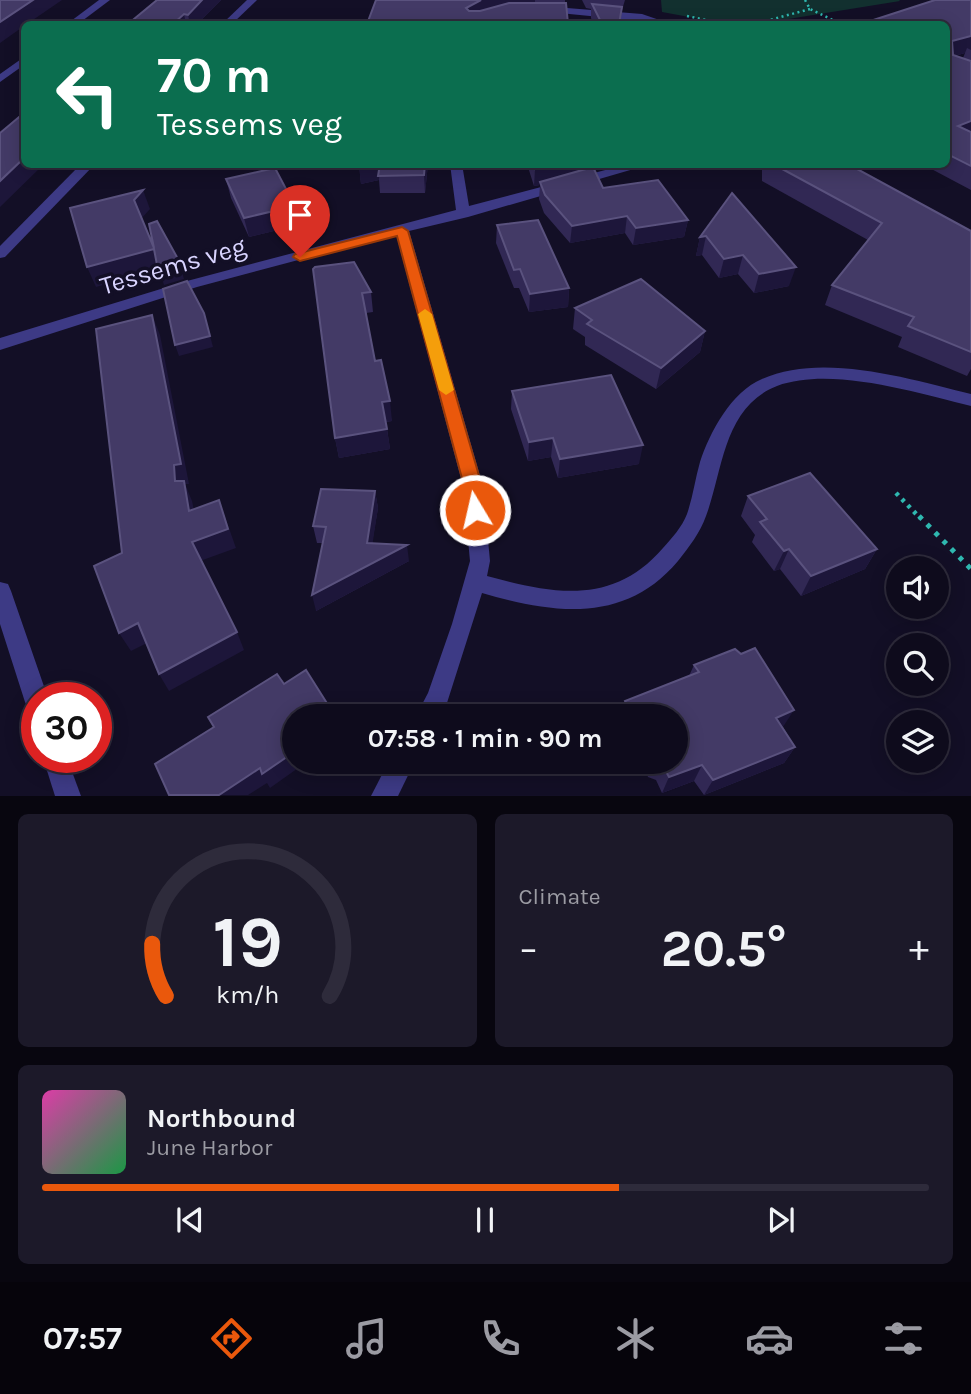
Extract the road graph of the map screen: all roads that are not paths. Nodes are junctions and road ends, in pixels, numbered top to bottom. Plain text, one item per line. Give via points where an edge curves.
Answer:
1 (105, 0) edge
2 (252, 0) edge
3 (565, 5) edge
4 (527, 7) edge
5 (76, 21) edge
6 (231, 21) edge
7 (656, 21) edge
8 (21, 63) edge
9 (0, 79) edge
10 (85, 168) edge
11 (457, 168) edge
12 (630, 168) edge
13 (463, 214) junction
14 (402, 231) junction
15 (0, 254) edge
16 (0, 344) edge
17 (971, 400) edge
18 (475, 582) junction
19 (0, 591) edge
20 (30, 682) edge
21 (435, 704) edge
22 (60, 773) edge
23 (395, 774) edge
24 (68, 796) edge
25 (384, 796) edge

1 - 5 street
2 - 6 street
3 - 4 street
3 - 7 street
8 - 9 street
10 - 15 street
11 - 13 street
12 - 13 street, Tessems veg
13 - 14 street, Tessems veg
14 - 16 street, Tessems veg via 192,284
14 - 18 street via 473,486 480,561
17 - 18 street via 873,379 792,376 769,382 752,393 732,418 713,453 693,525 660,568 626,591 589,599 527,597
18 - 21 street
19 - 20 street
22 - 24 street
23 - 25 street

